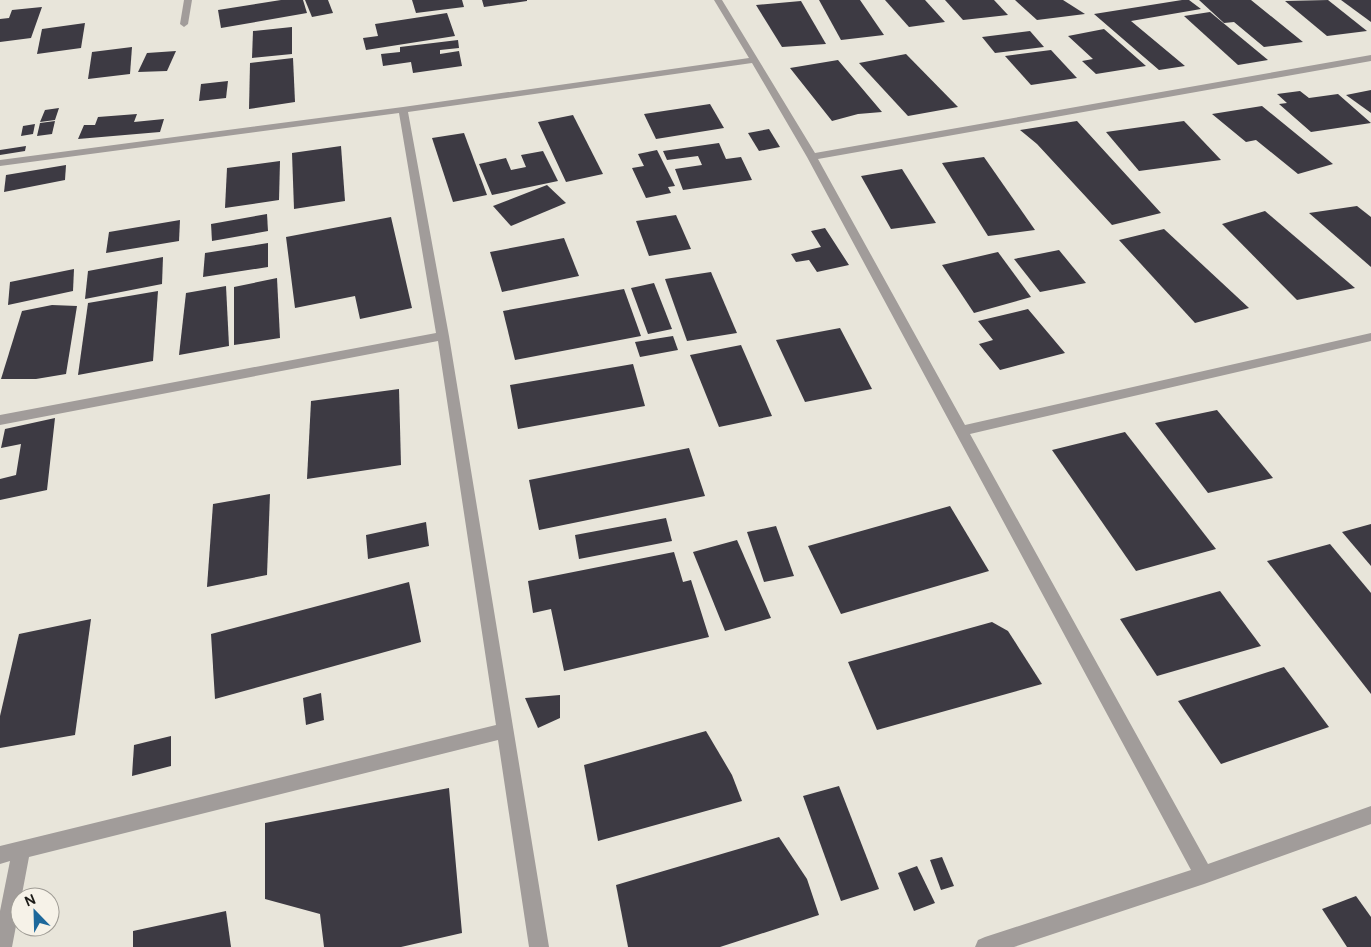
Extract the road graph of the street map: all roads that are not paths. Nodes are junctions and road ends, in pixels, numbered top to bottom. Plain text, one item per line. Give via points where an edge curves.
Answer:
1 (188, 0) edge
2 (718, 0) edge
3 (184, 24) dead end
4 (1371, 58) edge
5 (755, 60) junction
6 (403, 110) junction
7 (812, 157) junction
8 (0, 163) edge
9 (443, 336) junction
10 (1371, 337) edge
11 (0, 420) edge
12 (962, 431) junction
13 (506, 730) junction
14 (1371, 815) edge
15 (22, 849) junction
16 (0, 854) edge
17 (1204, 876) junction
18 (2, 947) edge
19 (539, 947) edge
20 (985, 947) edge

1 - 3 street
2 - 5 street
4 - 7 street
5 - 6 street
5 - 7 street
6 - 8 street
6 - 9 street
7 - 12 street
9 - 11 street
9 - 13 street
10 - 12 street
12 - 17 street
13 - 15 street
13 - 19 street
14 - 17 street
15 - 16 street
15 - 18 street
17 - 20 street

